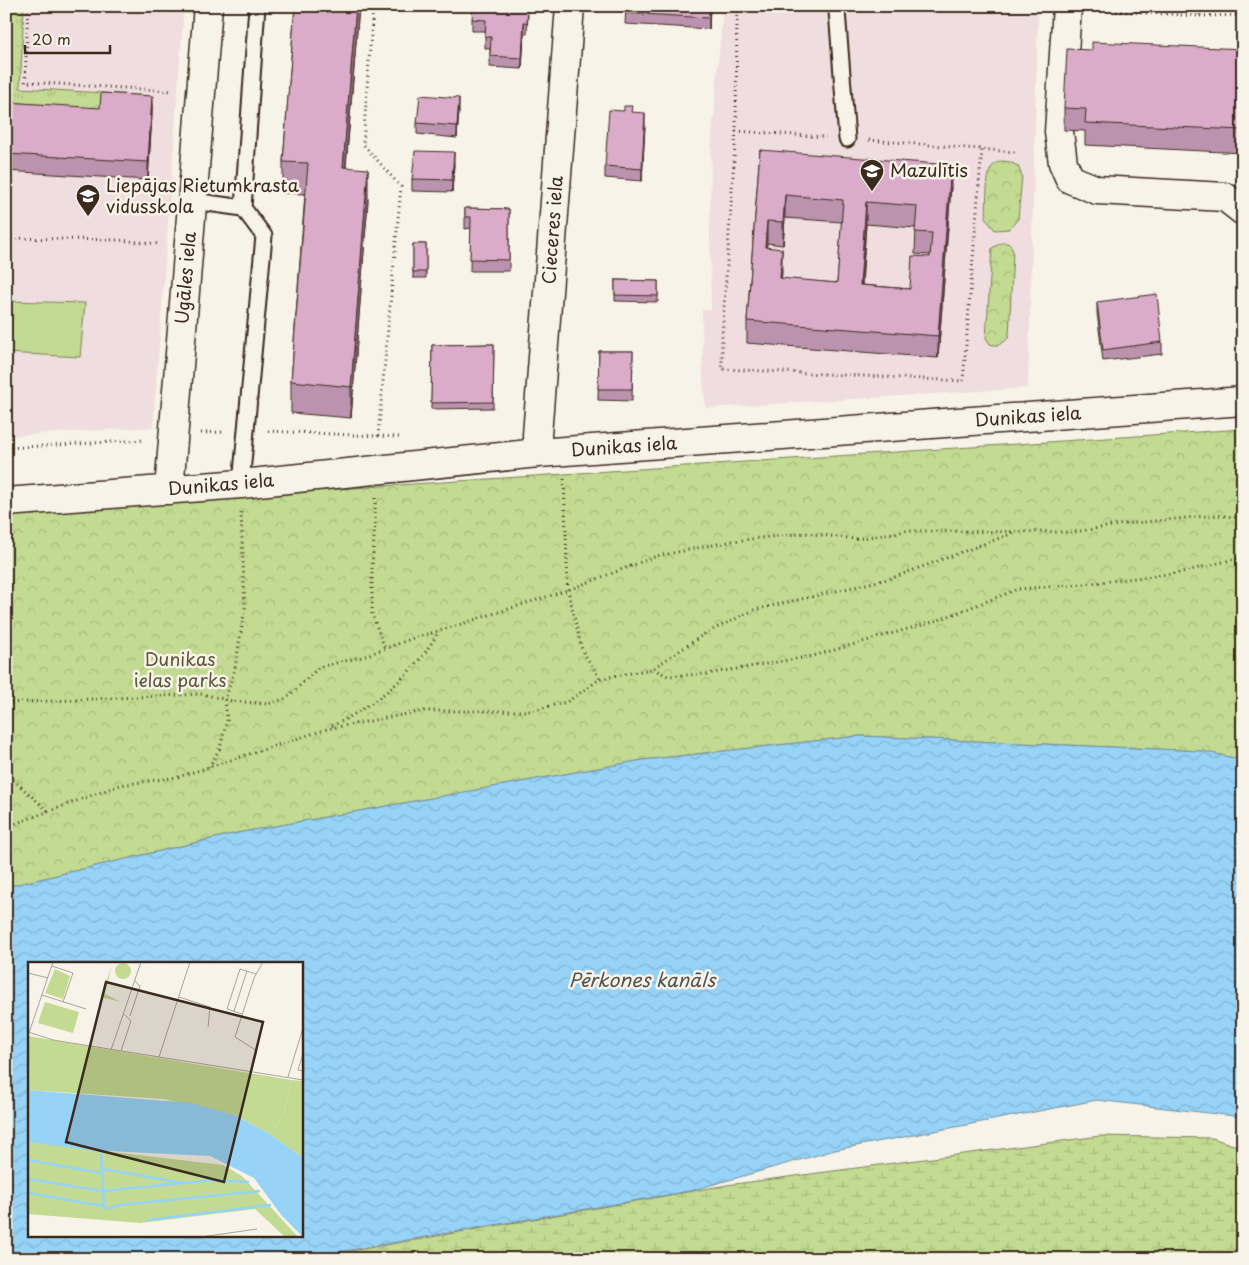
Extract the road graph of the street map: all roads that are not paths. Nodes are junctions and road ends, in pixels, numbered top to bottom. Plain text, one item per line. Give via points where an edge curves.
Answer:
1 (208, 6) edge
2 (257, 6) edge
3 (570, 6) edge
4 (834, 6) edge
5 (1078, 7) edge
6 (847, 139) dead end
7 (193, 201) junction
8 (243, 208) junction
9 (1243, 211) edge
10 (1243, 401) edge
11 (551, 452) junction
12 (241, 484) junction
13 (169, 490) junction
14 (6, 502) edge

1 - 7 street, Ugāles iela
2 - 8 lane
3 - 11 street, Cieceres iela via 537,435
4 - 6 lane
5 - 9 street via 1059,132 1063,163 1070,179 1097,190 1225,197
7 - 8 lane
7 - 13 street, Ugāles iela
8 - 12 lane via 264,236
10 - 11 street, Dunikas iela
11 - 12 street, Dunikas iela
12 - 13 street, Dunikas iela
13 - 14 street, Dunikas iela

